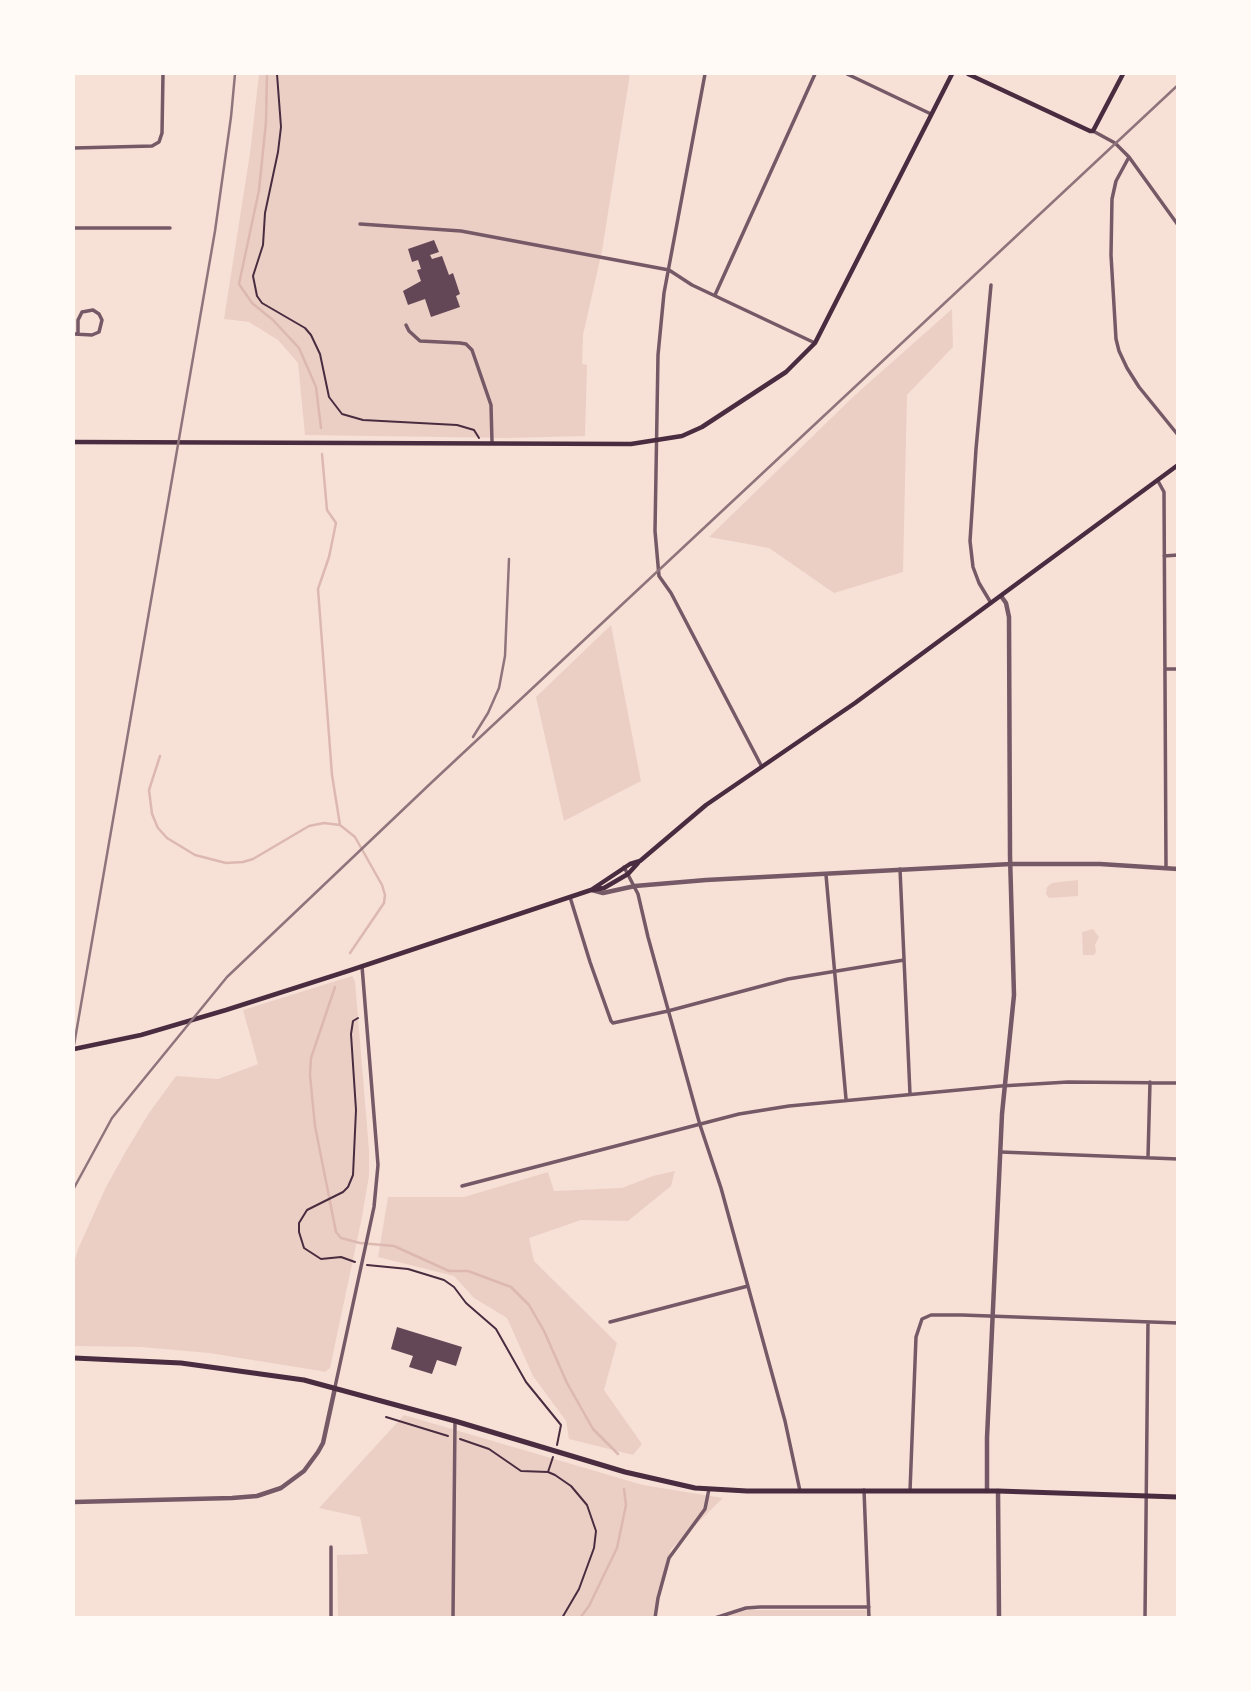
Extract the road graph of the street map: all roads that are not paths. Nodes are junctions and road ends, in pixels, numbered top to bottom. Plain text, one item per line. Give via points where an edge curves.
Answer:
1 (163, 74) edge
2 (705, 74) edge
3 (815, 74) edge
4 (846, 74) edge
5 (952, 74) edge
6 (968, 74) edge
7 (1123, 74) edge
8 (931, 114) junction
9 (1093, 131) junction
10 (74, 148) edge
11 (1129, 157) junction
12 (360, 224) dead end
13 (1178, 225) edge
14 (74, 228) edge
15 (170, 228) dead end
16 (668, 270) junction
17 (991, 285) dead end
18 (715, 295) junction
19 (405, 325) dead end
20 (76, 334) edge
21 (816, 343) junction
22 (1178, 435) edge
23 (74, 442) edge
24 (492, 442) junction
25 (655, 442) junction
26 (1178, 465) edge
27 (1158, 481) junction
28 (1178, 555) edge
29 (1164, 556) junction
30 (1001, 596) junction
31 (991, 603) junction
32 (1166, 669) junction
33 (1178, 669) edge
34 (762, 767) junction
35 (640, 861) junction
36 (1011, 864) junction
37 (624, 867) junction
38 (1166, 868) junction
39 (900, 869) junction
40 (1178, 869) edge
41 (628, 874) junction
42 (826, 875) junction
43 (635, 886) junction
44 (592, 890) junction
45 (570, 897) junction
46 (904, 960) junction
47 (362, 966) junction
48 (834, 970) junction
49 (668, 1011) junction
50 (74, 1049) edge
51 (1150, 1082) junction
52 (1178, 1083) edge
53 (1004, 1086) junction
54 (910, 1094) junction
55 (846, 1100) junction
56 (700, 1125) junction
57 (1001, 1152) junction
58 (1148, 1158) junction
59 (1178, 1159) edge
60 (462, 1186) dead end
61 (748, 1286) junction
62 (992, 1316) junction
63 (610, 1322) dead end
64 (1148, 1322) junction
65 (1178, 1323) edge
66 (74, 1358) edge
67 (335, 1387) junction
68 (455, 1420) junction
69 (709, 1489) junction
70 (864, 1490) junction
71 (800, 1491) junction
72 (910, 1491) junction
73 (988, 1491) junction
74 (998, 1491) junction
75 (1146, 1496) junction
76 (1178, 1497) edge
77 (74, 1503) edge
78 (331, 1547) dead end
79 (869, 1607) junction
80 (331, 1618) edge
81 (453, 1618) edge
82 (655, 1618) edge
83 (715, 1618) edge
84 (869, 1618) edge
85 (999, 1618) edge
86 (1144, 1618) edge

1 - 10 street via 159,142
2 - 16 street
3 - 18 street
4 - 8 street
5 - 8 main road
6 - 9 main road
7 - 9 main road
8 - 21 main road
9 - 11 street
11 - 13 street
11 - 22 street via 1116,181 1112,207 1116,339 1127,368
12 - 16 street via 461,231
14 - 15 street
16 - 18 street
16 - 25 street via 657,355
17 - 31 street via 970,541 973,567
18 - 21 street
19 - 24 street via 420,341 466,344 472,350 491,405
20 - 20 street via 99,332 99,314 82,312
21 - 25 main road via 786,372 702,427
23 - 24 main road
24 - 25 main road
25 - 34 street via 659,576
26 - 27 main road
27 - 29 street via 1164,492
27 - 30 main road
28 - 29 street
29 - 32 street
30 - 31 main road
30 - 36 street via 1009,617
31 - 34 main road
32 - 33 street
32 - 38 street
34 - 35 main road via 693,815
35 - 37 main road
35 - 41 main road
36 - 38 street
36 - 39 street
36 - 53 street via 1014,995
37 - 41 street
37 - 44 main road
38 - 40 street
39 - 42 street
39 - 46 street
41 - 43 street
41 - 44 main road
42 - 43 street
42 - 48 street
43 - 44 street
43 - 49 street
44 - 45 main road
45 - 47 main road
45 - 49 street via 611,1021
46 - 48 street
46 - 54 street
47 - 50 main road via 141,1035
47 - 67 street via 378,1149 376,1187
48 - 49 street
48 - 55 street
49 - 56 street
51 - 52 street
51 - 53 street
51 - 58 street
53 - 54 street
53 - 57 street
54 - 55 street
55 - 56 street via 739,1114
56 - 60 street
56 - 61 street
57 - 58 street
57 - 62 street
58 - 59 street
61 - 63 street
61 - 71 street
62 - 64 street
62 - 72 street via 932,1315 922,1319 916,1336
62 - 73 street
64 - 65 street
64 - 75 street
66 - 67 main road via 201,1365
67 - 68 main road
67 - 77 street via 323,1443 304,1471 281,1488 232,1498
68 - 69 main road via 639,1476
68 - 81 street
69 - 71 main road
69 - 82 street via 705,1509 669,1558
70 - 71 main road
70 - 72 main road
70 - 79 street
72 - 73 main road
73 - 74 main road
74 - 75 main road
74 - 85 street
75 - 76 main road
75 - 86 street
78 - 80 street
79 - 83 street via 746,1608
79 - 84 street

